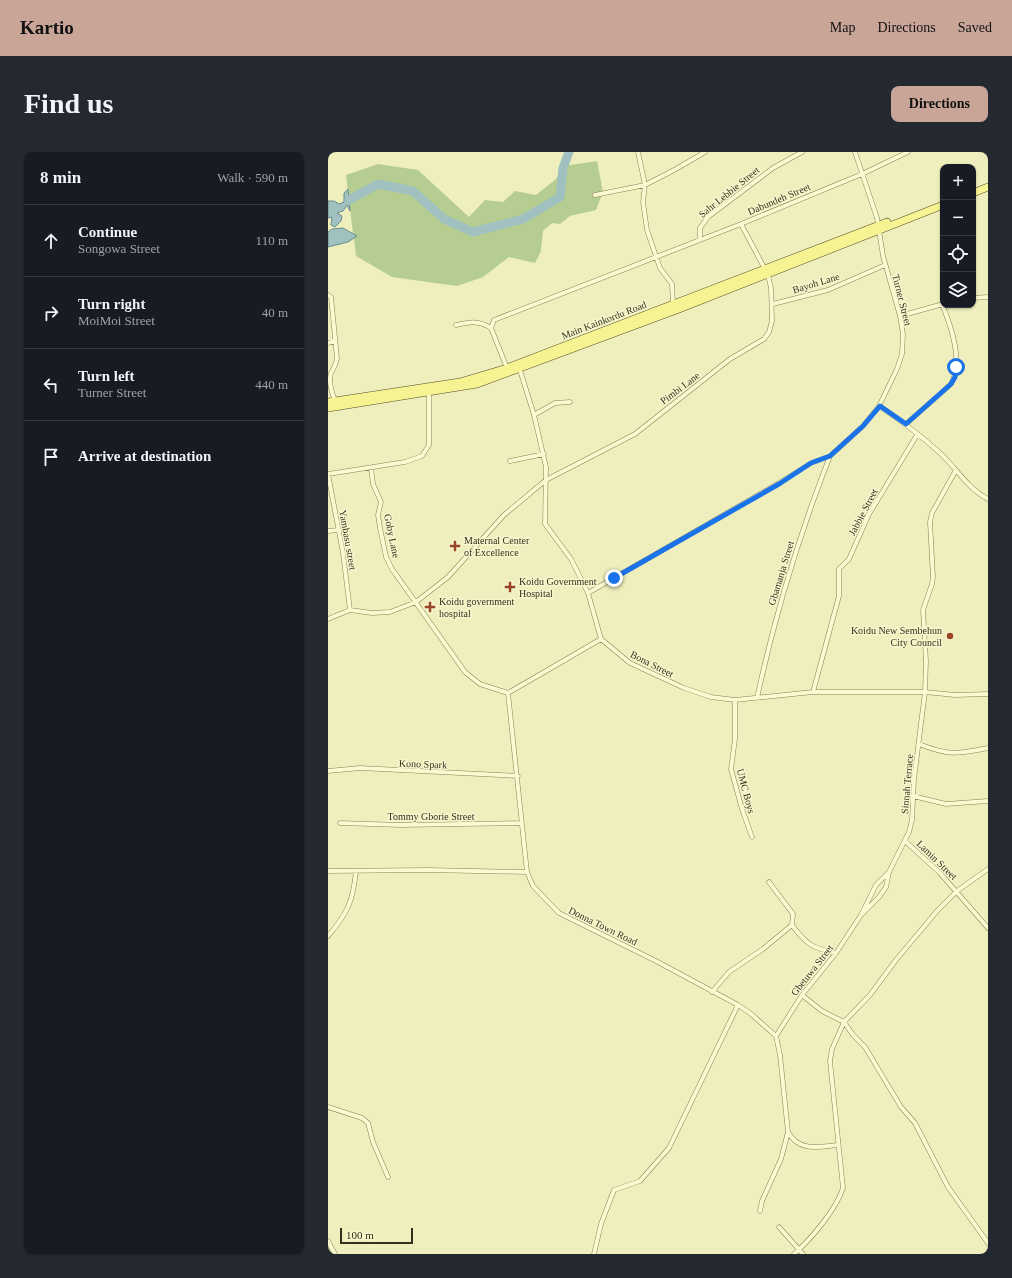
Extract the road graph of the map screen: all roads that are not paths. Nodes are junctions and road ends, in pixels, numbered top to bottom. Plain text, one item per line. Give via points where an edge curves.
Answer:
1 (638, 152) edge
2 (705, 152) edge
3 (802, 152) edge
4 (855, 152) edge
5 (908, 152) edge
6 (862, 174) junction
7 (988, 183) edge
8 (645, 185) junction
9 (988, 187) edge
10 (976, 188) edge
11 (976, 192) edge
12 (595, 195) dead end
13 (940, 201) edge
14 (940, 206) edge
15 (741, 224) junction
16 (880, 227) junction
17 (700, 240) junction
18 (656, 256) junction
19 (885, 265) junction
20 (766, 272) junction
21 (328, 295) edge
22 (988, 297) edge
23 (976, 298) edge
24 (773, 304) junction
25 (940, 305) edge
26 (676, 307) junction
27 (944, 308) edge
28 (900, 316) junction
29 (634, 323) junction
30 (456, 325) dead end
31 (491, 328) junction
32 (335, 341) junction
33 (328, 342) edge
34 (518, 367) junction
35 (508, 368) junction
36 (429, 390) junction
37 (381, 397) junction
38 (331, 402) edge
39 (570, 402) dead end
40 (880, 406) junction
41 (328, 408) edge
42 (534, 415) junction
43 (906, 424) junction
44 (917, 435) junction
45 (544, 454) junction
46 (830, 456) junction
47 (510, 461) dead end
48 (371, 468) junction
49 (956, 470) junction
50 (328, 474) edge
51 (546, 480) junction
52 (988, 499) edge
53 (339, 530) junction
54 (328, 531) edge
55 (588, 593) junction
56 (416, 602) junction
57 (350, 610) junction
58 (328, 619) edge
59 (601, 639) junction
60 (813, 692) junction
61 (925, 692) junction
62 (508, 693) junction
63 (988, 694) edge
64 (757, 698) junction
65 (735, 700) junction
66 (919, 744) junction
67 (988, 748) edge
68 (328, 771) edge
69 (518, 776) junction
70 (913, 796) junction
71 (988, 801) edge
72 (340, 823) dead end
73 (522, 823) junction
74 (752, 837) dead end
75 (905, 841) junction
76 (988, 869) edge
77 (328, 871) edge
78 (356, 871) junction
79 (528, 872) junction
80 (889, 872) junction
81 (769, 882) dead end
82 (957, 891) junction
83 (861, 915) junction
84 (792, 925) junction
85 (988, 928) edge
86 (328, 936) edge
87 (836, 953) junction
88 (712, 992) junction
89 (802, 995) junction
90 (738, 1005) junction
91 (844, 1022) junction
92 (776, 1036) junction
93 (328, 1107) edge
94 (788, 1132) junction
95 (838, 1145) junction
96 (388, 1177) dead end
97 (760, 1211) dead end
98 (779, 1227) dead end
99 (328, 1241) edge
100 (988, 1243) edge
101 (799, 1250) junction
102 (335, 1254) edge
103 (594, 1254) edge
104 (794, 1254) edge
105 (803, 1254) edge

1 - 8 street
2 - 8 street
3 - 17 street, Sahr Lebbie Street via 773,168 708,217 700,228
4 - 6 street, Turner Street
5 - 6 street, Dabundeh Street
6 - 15 street, Dabundeh Street
6 - 16 street, Turner Street
7 - 10 main road
8 - 12 street
8 - 18 street via 643,202 647,230
9 - 11 main road
13 - 16 main road
14 - 16 main road, Main Kainkordu Road
15 - 17 street, Dabundeh Street
15 - 20 street, Pimbi Lane
16 - 19 street, Turner Street
16 - 20 main road, Main Kainkordu Road
17 - 18 street, Dabundeh Street
18 - 26 street via 660,268 672,284
18 - 31 street, Dabundeh Street via 494,320
19 - 24 street, Bayoh Lane via 828,290
19 - 28 street, Turner Street
20 - 24 street, Pimbi Lane
20 - 26 main road, Main Kainkordu Road
21 - 32 street via 331,297
22 - 23 street
24 - 51 street, Pimbi Lane via 772,321 764,339 730,359 635,434
25 - 28 street
26 - 29 main road, Main Kainkordu Road
27 - 43 street via 952,335 955,377 951,384
28 - 40 street, Turner Street via 902,354 889,390
29 - 34 main road, Main Kainkordu Road
29 - 34 main road, Main Kainkordu Road via 535,364
30 - 31 street via 477,322
31 - 35 street
32 - 33 street
32 - 38 street via 336,364 330,374
34 - 35 main road, Main Kainkordu Road
34 - 36 main road via 478,384
34 - 42 street
35 - 36 main road, Main Kainkordu Road
36 - 37 main road
36 - 48 street via 429,445 426,452 415,460
37 - 38 main road
37 - 41 main road
39 - 42 street via 555,403
40 - 43 street
40 - 46 street, Turner Street via 863,426
42 - 45 street
43 - 44 street
44 - 49 street
44 - 60 street, Jabbie Street via 871,511 850,559 839,569 838,596
45 - 47 street
45 - 51 street
46 - 55 street, Turner Street via 811,463 779,484
46 - 64 street, Gbamanja Street via 806,518 785,585
48 - 50 street
48 - 56 street, Goby Lane via 373,484 381,502 378,515 386,557
49 - 52 street via 970,487
49 - 61 street, Sinnah Terrace via 932,513 930,522 933,577 923,610
50 - 53 street, Yambasu street
51 - 55 street via 545,524 571,559
51 - 56 street, Pimbi Lane via 504,515 448,577
53 - 54 street
53 - 57 street, Yambasu street
55 - 59 street
56 - 57 street, Pimbi Lane via 390,612
56 - 62 street, Goby Lane via 449,651 474,681
57 - 58 street
59 - 62 street
59 - 65 street, Bona Street via 630,663 649,673 711,697
60 - 61 street, Bona Street
60 - 64 street, Bona Street
61 - 63 street, Bona Street via 955,695
61 - 66 street, Sinnah Terrace
62 - 69 street, Donna Town Road
64 - 65 street, Bona Street
65 - 74 street, UMC Boys via 735,740 731,769
66 - 67 street via 934,751 953,754
66 - 70 street, Sinnah Terrace
68 - 69 street, Kono Spark via 360,768
69 - 73 street, Donna Town Road
70 - 71 street via 946,804
70 - 75 street, Sinnah Terrace via 912,820
72 - 73 street, Tommy Gborie Street
73 - 79 street, Donna Town Road
75 - 80 street, Sinnah Terrace
75 - 82 street, Lamin Street
76 - 82 street
77 - 78 street
78 - 79 street
78 - 86 street via 352,900
79 - 88 street, Donna Town Road via 533,886 559,913
80 - 83 street, Sinnah Terrace via 876,885
80 - 83 street, Sinnah Terrace via 883,891
81 - 84 street via 793,914
82 - 85 street, Lamin Street
82 - 91 street via 937,911 870,995
83 - 87 street, Gbetuwa Street
84 - 87 street via 804,941 821,950
84 - 88 street via 729,972
87 - 89 street, Gbetuwa Street
88 - 90 street, Donna Town Road
89 - 91 street via 822,1011
89 - 92 street, Gbetuwa Street
90 - 92 street, Donna Town Road
90 - 103 street via 669,1148 640,1181 614,1190 601,1224
91 - 95 street via 830,1055
91 - 100 street via 865,1046 901,1107 914,1123 948,1188
92 - 94 street
93 - 96 street via 362,1118 368,1123
94 - 95 street via 793,1140 804,1146
94 - 97 street via 781,1159
95 - 101 street via 842,1179 840,1195 827,1216
98 - 101 street
99 - 102 street
101 - 104 street
101 - 105 street

